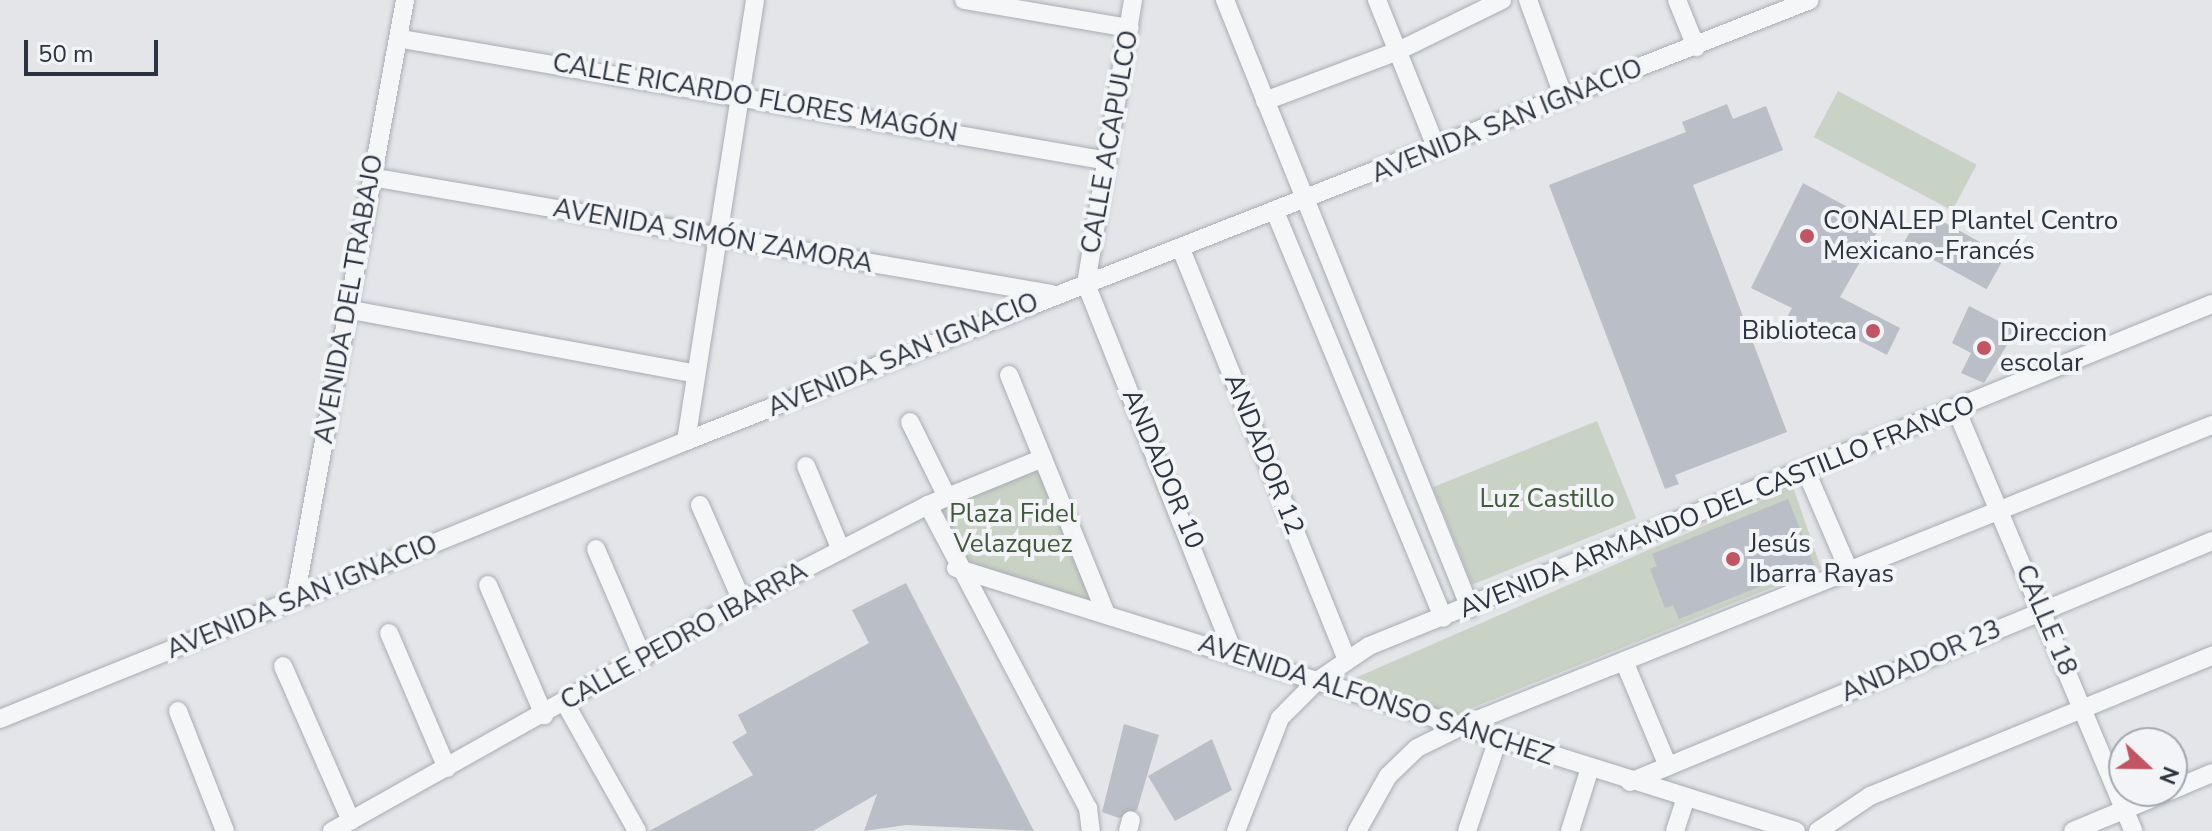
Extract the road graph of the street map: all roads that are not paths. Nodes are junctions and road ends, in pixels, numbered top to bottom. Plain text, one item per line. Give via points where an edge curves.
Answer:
1 (405, 0) edge
2 (755, 0) edge
3 (964, 0) edge
4 (1133, 0) edge
5 (1225, 0) edge
6 (1377, 0) edge
7 (1502, 0) edge
8 (1528, 0) edge
9 (1677, 0) edge
10 (1810, 0) edge
11 (1130, 28) junction
12 (402, 39) junction
13 (1696, 47) junction
14 (1398, 51) junction
15 (739, 93) junction
16 (1564, 98) junction
17 (1265, 101) junction
18 (1437, 149) junction
19 (1108, 161) junction
20 (371, 177) junction
21 (1308, 199) junction
22 (1276, 214) junction
23 (712, 237) junction
24 (1181, 249) junction
25 (1086, 284) junction
26 (1054, 295) junction
27 (2212, 304) edge
28 (346, 309) junction
29 (693, 373) junction
30 (1009, 375) dead end
31 (1956, 409) junction
32 (910, 422) dead end
33 (2212, 425) edge
34 (686, 441) junction
35 (1043, 458) junction
36 (806, 466) dead end
37 (1806, 471) junction
38 (947, 497) junction
39 (700, 505) dead end
40 (928, 505) junction
41 (2001, 509) junction
42 (2212, 541) edge
43 (596, 549) dead end
44 (841, 550) junction
45 (956, 568) junction
46 (1849, 571) junction
47 (488, 585) dead end
48 (295, 599) junction
49 (742, 601) junction
50 (1470, 608) junction
51 (2040, 611) junction
52 (1106, 614) junction
53 (1443, 618) junction
54 (389, 633) dead end
55 (1235, 656) junction
56 (2212, 656) edge
57 (643, 658) junction
58 (1347, 659) junction
59 (1624, 661) junction
60 (283, 666) dead end
61 (1316, 682) junction
62 (565, 703) junction
63 (2084, 708) junction
64 (178, 711) dead end
65 (544, 715) junction
66 (0, 719) edge
67 (1462, 726) junction
68 (1498, 739) junction
69 (1668, 766) junction
70 (447, 768) junction
71 (1590, 768) junction
72 (2212, 773) edge
73 (1630, 782) junction
74 (2188, 783) edge
75 (1686, 797) junction
76 (2130, 807) edge
77 (2125, 809) junction
78 (351, 821) junction
79 (1091, 830) edge
80 (225, 831) edge
81 (332, 831) edge
82 (637, 831) edge
83 (1236, 831) edge
84 (1357, 831) edge
85 (1467, 831) edge
86 (1570, 831) edge
87 (1675, 831) edge
88 (1796, 831) edge
89 (1818, 831) edge
90 (2073, 831) edge
91 (2133, 831) edge

1 - 12 street, AVENIDA DEL TRABAJO
2 - 15 street
3 - 11 street
4 - 11 street, CALLE ACAPULCO
5 - 17 street
6 - 14 street
7 - 14 street
8 - 16 street
9 - 13 street
10 - 13 street, AVENIDA SAN IGNACIO
11 - 19 street, CALLE ACAPULCO
12 - 15 street, CALLE RICARDO FLORES MAGÓN
12 - 20 street, AVENIDA DEL TRABAJO
13 - 16 street, AVENIDA SAN IGNACIO
14 - 17 street
14 - 18 street
15 - 19 street, CALLE RICARDO FLORES MAGÓN
15 - 23 street
16 - 18 street, AVENIDA SAN IGNACIO
17 - 21 street
18 - 21 street, AVENIDA SAN IGNACIO
19 - 25 street, CALLE ACAPULCO
20 - 23 street, AVENIDA SIMÓN ZAMORA
20 - 28 street, AVENIDA DEL TRABAJO
21 - 22 street, AVENIDA SAN IGNACIO
21 - 50 street
22 - 24 street, AVENIDA SAN IGNACIO
22 - 53 street
23 - 26 street, AVENIDA SIMÓN ZAMORA
23 - 29 street
24 - 25 street, AVENIDA SAN IGNACIO
24 - 58 street, ANDADOR 12
25 - 26 street, AVENIDA SAN IGNACIO
25 - 55 street, ANDADOR 10
26 - 34 street, AVENIDA SAN IGNACIO
27 - 31 street, AVENIDA ARMANDO DEL CASTILLO FRANCO
28 - 29 street
28 - 48 street, AVENIDA DEL TRABAJO
29 - 34 street
30 - 35 street
31 - 37 street, AVENIDA ARMANDO DEL CASTILLO FRANCO
31 - 41 street, CALLE 18
32 - 38 street
33 - 41 street
34 - 48 street, AVENIDA SAN IGNACIO
35 - 38 street, CALLE PEDRO IBARRA
35 - 52 street
36 - 44 street
37 - 46 street
37 - 50 street, AVENIDA ARMANDO DEL CASTILLO FRANCO
38 - 40 street, CALLE PEDRO IBARRA
39 - 49 street
40 - 44 street, CALLE PEDRO IBARRA
40 - 45 street
41 - 46 street
41 - 51 street, CALLE 18
42 - 51 street, ANDADOR 23
43 - 57 street
44 - 49 street, CALLE PEDRO IBARRA
45 - 52 street, AVENIDA ALFONSO SÁNCHEZ
45 - 79 street via 1088,808
46 - 59 street
47 - 65 street
48 - 66 street, AVENIDA SAN IGNACIO
49 - 57 street, CALLE PEDRO IBARRA
50 - 53 street, AVENIDA ARMANDO DEL CASTILLO FRANCO
51 - 63 street, CALLE 18
51 - 69 street, ANDADOR 23
52 - 55 street, AVENIDA ALFONSO SÁNCHEZ
53 - 58 street, AVENIDA ARMANDO DEL CASTILLO FRANCO
54 - 70 street
55 - 61 street, AVENIDA ALFONSO SÁNCHEZ
56 - 63 street
57 - 62 street, CALLE PEDRO IBARRA
58 - 61 street, AVENIDA ARMANDO DEL CASTILLO FRANCO
59 - 67 street
59 - 69 street
60 - 78 street
61 - 67 street, AVENIDA ALFONSO SÁNCHEZ
61 - 83 street, AVENIDA ARMANDO DEL CASTILLO FRANCO via 1280,718
62 - 65 street, CALLE PEDRO IBARRA
62 - 82 street
63 - 77 street, CALLE 18
63 - 89 street via 1870,796
64 - 80 street
65 - 70 street, CALLE PEDRO IBARRA
67 - 68 street, AVENIDA ALFONSO SÁNCHEZ
67 - 84 street via 1417,748 1388,776
68 - 71 street, AVENIDA ALFONSO SÁNCHEZ
68 - 85 street
69 - 73 street, ANDADOR 23
70 - 78 street, CALLE PEDRO IBARRA
71 - 73 street, AVENIDA ALFONSO SÁNCHEZ
71 - 86 street
72 - 74 street
73 - 75 street, AVENIDA ALFONSO SÁNCHEZ
75 - 87 street
75 - 88 street, AVENIDA ALFONSO SÁNCHEZ
76 - 77 street
77 - 90 street
77 - 91 street, CALLE 18
78 - 81 street, CALLE PEDRO IBARRA

